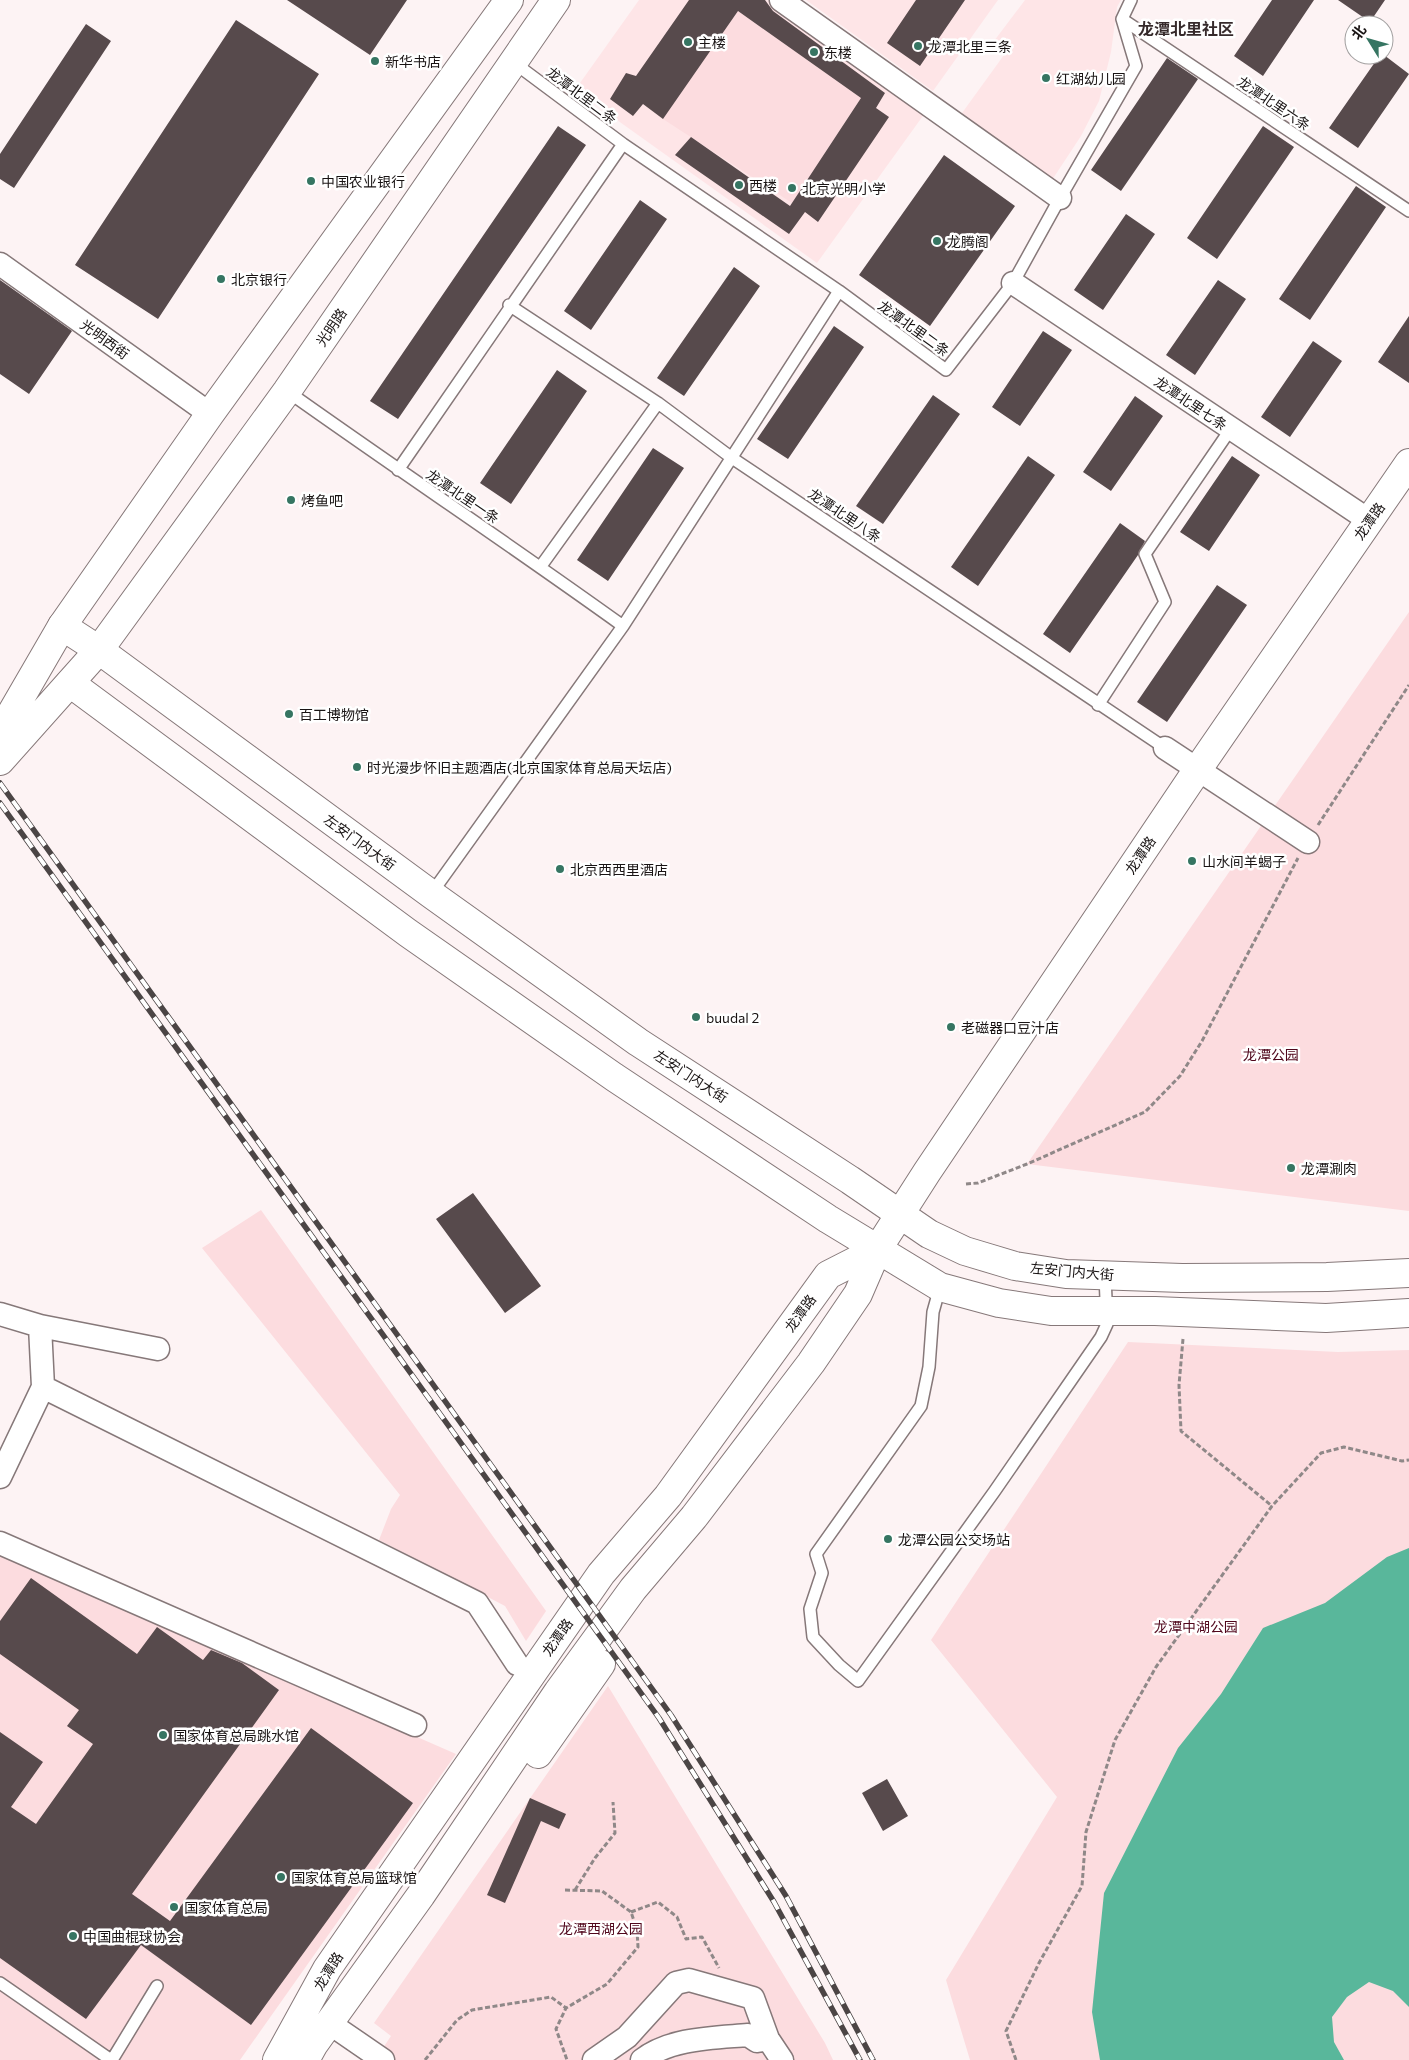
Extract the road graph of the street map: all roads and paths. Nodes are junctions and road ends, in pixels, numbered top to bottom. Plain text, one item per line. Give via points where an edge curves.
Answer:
1 (509, 0) edge
2 (556, 0) edge
3 (781, 0) edge
4 (1131, 0) edge
5 (1122, 19) junction
6 (513, 62) junction
7 (622, 144) junction
8 (1060, 198) junction
9 (1409, 211) edge
10 (0, 264) edge
11 (1014, 283) junction
12 (839, 291) junction
13 (509, 306) junction
14 (287, 392) junction
15 (658, 403) junction
16 (210, 414) junction
17 (1230, 430) junction
18 (732, 458) junction
19 (1409, 463) edge
20 (398, 470) junction
21 (1370, 521) junction
22 (541, 566) junction
23 (62, 626) junction
24 (623, 626) junction
25 (99, 650) junction
26 (70, 683) junction
27 (1409, 685) edge
28 (1098, 705) junction
29 (0, 733) edge
30 (1165, 748) joint
31 (0, 761) edge
32 (1198, 768) junction
33 (1308, 842) junction
34 (431, 894) junction
35 (966, 1184) dead end
36 (900, 1214) junction
37 (877, 1250) junction
38 (1409, 1273) edge
39 (1105, 1275) junction
40 (940, 1287) junction
41 (1107, 1310) junction
42 (1409, 1313) edge
43 (0, 1314) edge
44 (40, 1326) junction
45 (1183, 1340) dead end
46 (158, 1349) dead end
47 (44, 1387) junction
48 (1409, 1460) edge
49 (0, 1478) edge
50 (1272, 1506) junction
51 (0, 1543) edge
52 (517, 1664) dead end
53 (415, 1725) dead end
54 (613, 1802) dead end
55 (566, 1890) dead end
56 (575, 1890) junction
57 (631, 1912) junction
58 (0, 1983) edge
59 (157, 1986) dead end
60 (726, 1990) junction
61 (566, 2008) junction
62 (336, 2028) junction
63 (768, 2039) junction
64 (112, 2060) edge
65 (277, 2060) edge
66 (284, 2060) edge
67 (305, 2060) edge
68 (321, 2060) edge
69 (383, 2060) edge
70 (425, 2060) edge
71 (568, 2060) edge
72 (594, 2060) edge
73 (642, 2060) edge
74 (782, 2060) edge
75 (1016, 2060) edge

1 - 16 street
2 - 6 street, 光明路
3 - 8 street
4 - 5 lane
5 - 8 lane, 龙潭北里二条 via 1136,66
5 - 9 lane, 龙潭北里六条
6 - 7 lane, 龙潭北里二条
6 - 14 street, 光明路
7 - 12 lane, 龙潭北里二条
7 - 13 lane
8 - 11 lane, 龙潭北里二条
10 - 16 street, 光明西街
11 - 12 lane, 龙潭北里二条 via 946,370
11 - 17 street, 龙潭北里七条
12 - 18 lane
13 - 15 lane, 龙潭北里八条
13 - 20 lane
14 - 20 lane, 龙潭北里一条
14 - 25 street, 光明路
15 - 18 lane, 龙潭北里八条
15 - 22 lane
16 - 23 street
17 - 21 street, 龙潭北里七条
17 - 28 lane via 1144,554 1165,602
18 - 24 lane
18 - 28 lane, 龙潭北里八条
19 - 21 street, 龙潭路
20 - 22 lane, 龙潭北里一条
21 - 32 street, 龙潭路
22 - 24 lane, 龙潭北里一条
23 - 25 street, 左安门内大街
23 - 29 street
24 - 34 lane
25 - 26 street, 光明路
25 - 34 street, 左安门内大街
26 - 31 street, 光明路
26 - 37 street via 408,933 614,1077
27 - 33 path
28 - 30 lane, 龙潭北里八条
30 - 32 street
32 - 33 street
32 - 36 street, 龙潭路
33 - 35 path via 1202,1041 1180,1076 1145,1112 1027,1164
34 - 36 street, 左安门内大街 via 638,1042
36 - 37 street, 龙潭路
36 - 39 street, 左安门内大街 via 929,1234 965,1251 1015,1266 1066,1274
37 - 40 street
37 - 62 street, 龙潭路 via 858,1294 811,1363 694,1518 633,1589 558,1692
37 - 65 street, 龙潭路 via 828,1275 668,1496 601,1574 327,1969
37 - 66 street, 龙潭路 via 839,1282 682,1506 622,1577
38 - 39 street, 左安门内大街 via 1182,1278
39 - 41 lane
40 - 41 street via 999,1303 1051,1311
40 - 41 lane via 933,1312 929,1367 921,1406 816,1554 822,1573 810,1609 813,1637 858,1681 1101,1337 1107,1324
41 - 42 street via 1326,1318
43 - 44 street
44 - 46 street
44 - 47 street
45 - 50 path via 1179,1385 1181,1431
47 - 49 street
47 - 52 street via 477,1603
48 - 50 path via 1344,1447 1321,1454
50 - 75 path via 1156,1667 1115,1740 1086,1832 1082,1886 1006,2031
51 - 53 street
54 - 56 path via 615,1833
55 - 56 path
56 - 57 path via 602,1891
57 - 60 path via 658,1902 677,1917 686,1939 702,1937 718,1962
57 - 61 path via 638,1946 606,1984
58 - 64 lane
59 - 64 lane
60 - 63 street via 753,1998
60 - 72 street via 689,1980 676,1984 627,2037
61 - 70 path via 551,1997 472,2010 457,2020
61 - 71 path via 556,2029
62 - 67 street, 龙潭路
62 - 68 street, 龙潭路
62 - 69 street
63 - 73 street via 758,2041 748,2035 696,2040 653,2052
63 - 74 street

